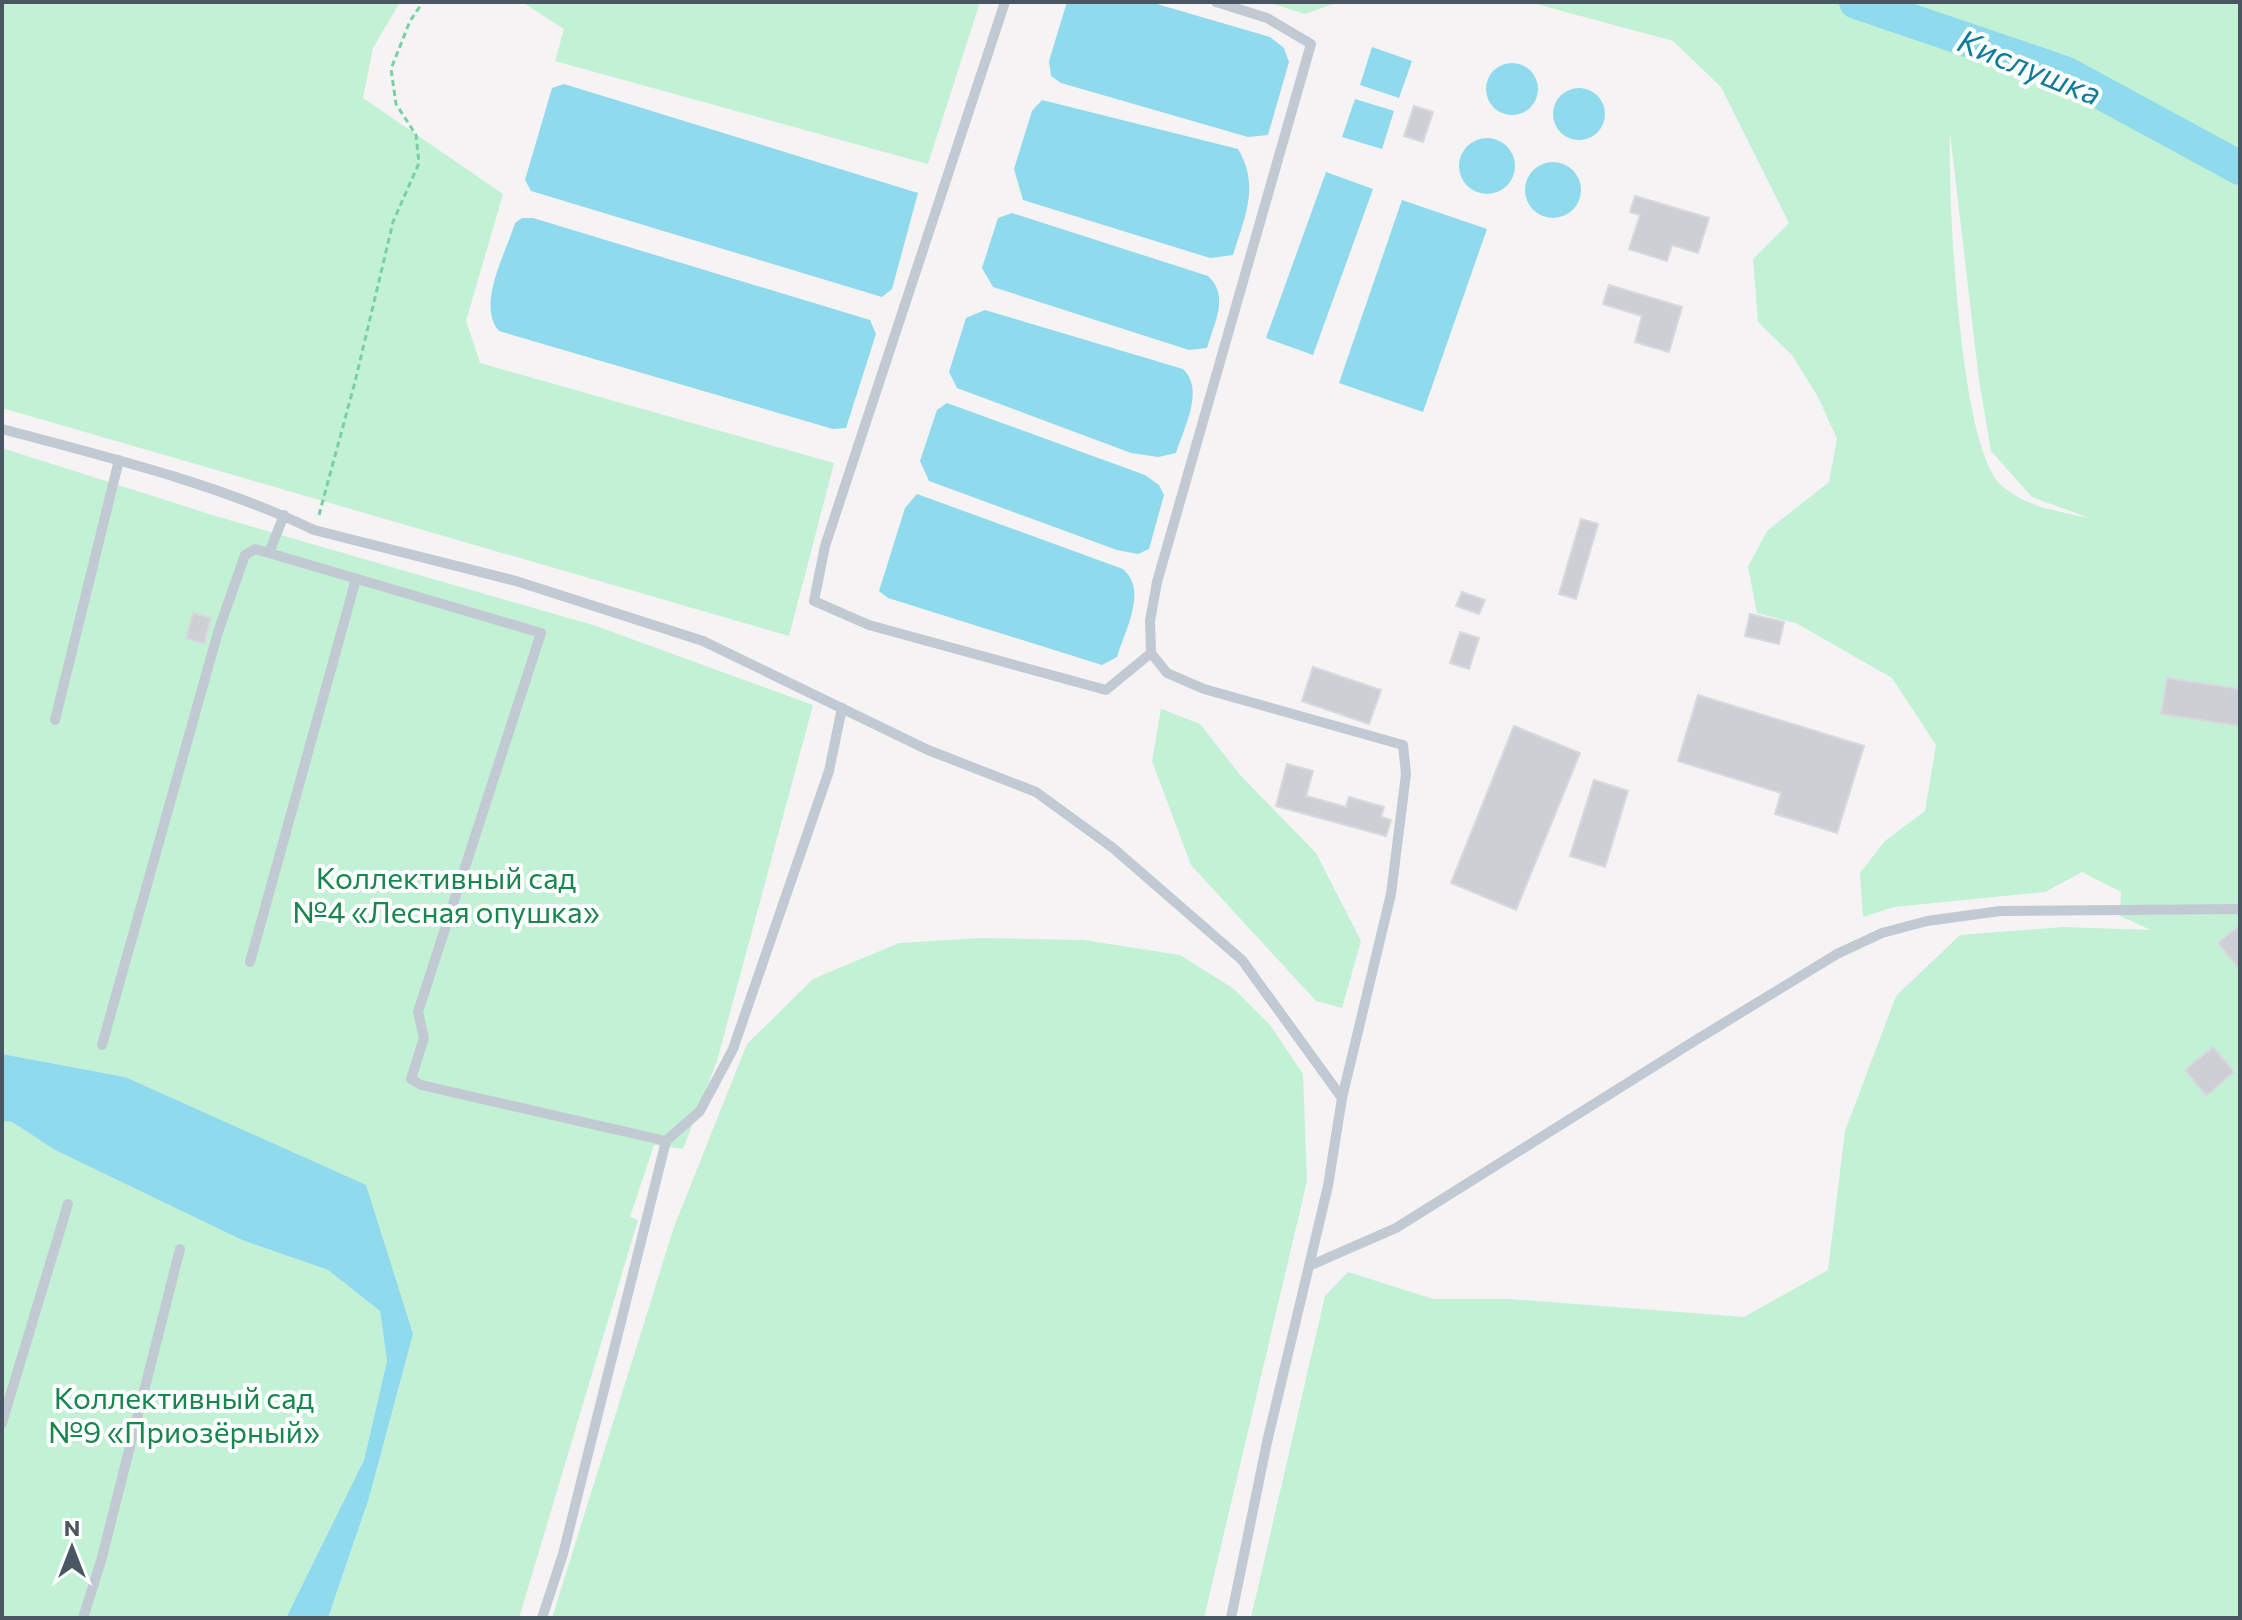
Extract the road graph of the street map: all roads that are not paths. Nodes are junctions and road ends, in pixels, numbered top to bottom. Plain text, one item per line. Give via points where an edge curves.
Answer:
1 (1005, 2) edge
2 (1216, 2) edge
3 (2, 429) edge
4 (119, 460) junction
5 (284, 515) junction
6 (269, 553) junction
7 (356, 579) junction
8 (1151, 653) junction
9 (842, 708) junction
10 (55, 720) dead end
11 (2240, 909) edge
12 (250, 962) dead end
13 (102, 1045) dead end
14 (1342, 1098) junction
15 (666, 1141) junction
16 (68, 1204) dead end
17 (180, 1249) dead end
18 (1309, 1266) junction
19 (2, 1423) edge
20 (83, 1618) edge
21 (542, 1618) edge
22 (1231, 1618) edge

1 - 8 lane via 825,546 814,601 869,625 1106,690
2 - 8 lane via 1267,18 1311,44 1157,582
3 - 4 lane
4 - 5 lane
4 - 10 lane
5 - 6 lane
5 - 9 lane via 314,530 516,581 703,641
6 - 7 lane
6 - 13 lane via 255,549 245,555 218,632
7 - 12 lane
7 - 15 lane via 541,633 418,1012 424,1038 411,1079
8 - 14 lane via 1167,673 1204,689 1403,745 1406,774 1391,894
9 - 14 lane via 928,750 1036,792 1113,848 1242,960
9 - 15 lane via 829,771 733,1049 700,1111
11 - 18 lane via 2000,911 1882,933 1837,954 1396,1228
14 - 18 lane
15 - 21 lane via 563,1554
16 - 19 lane
17 - 20 lane
18 - 22 lane

